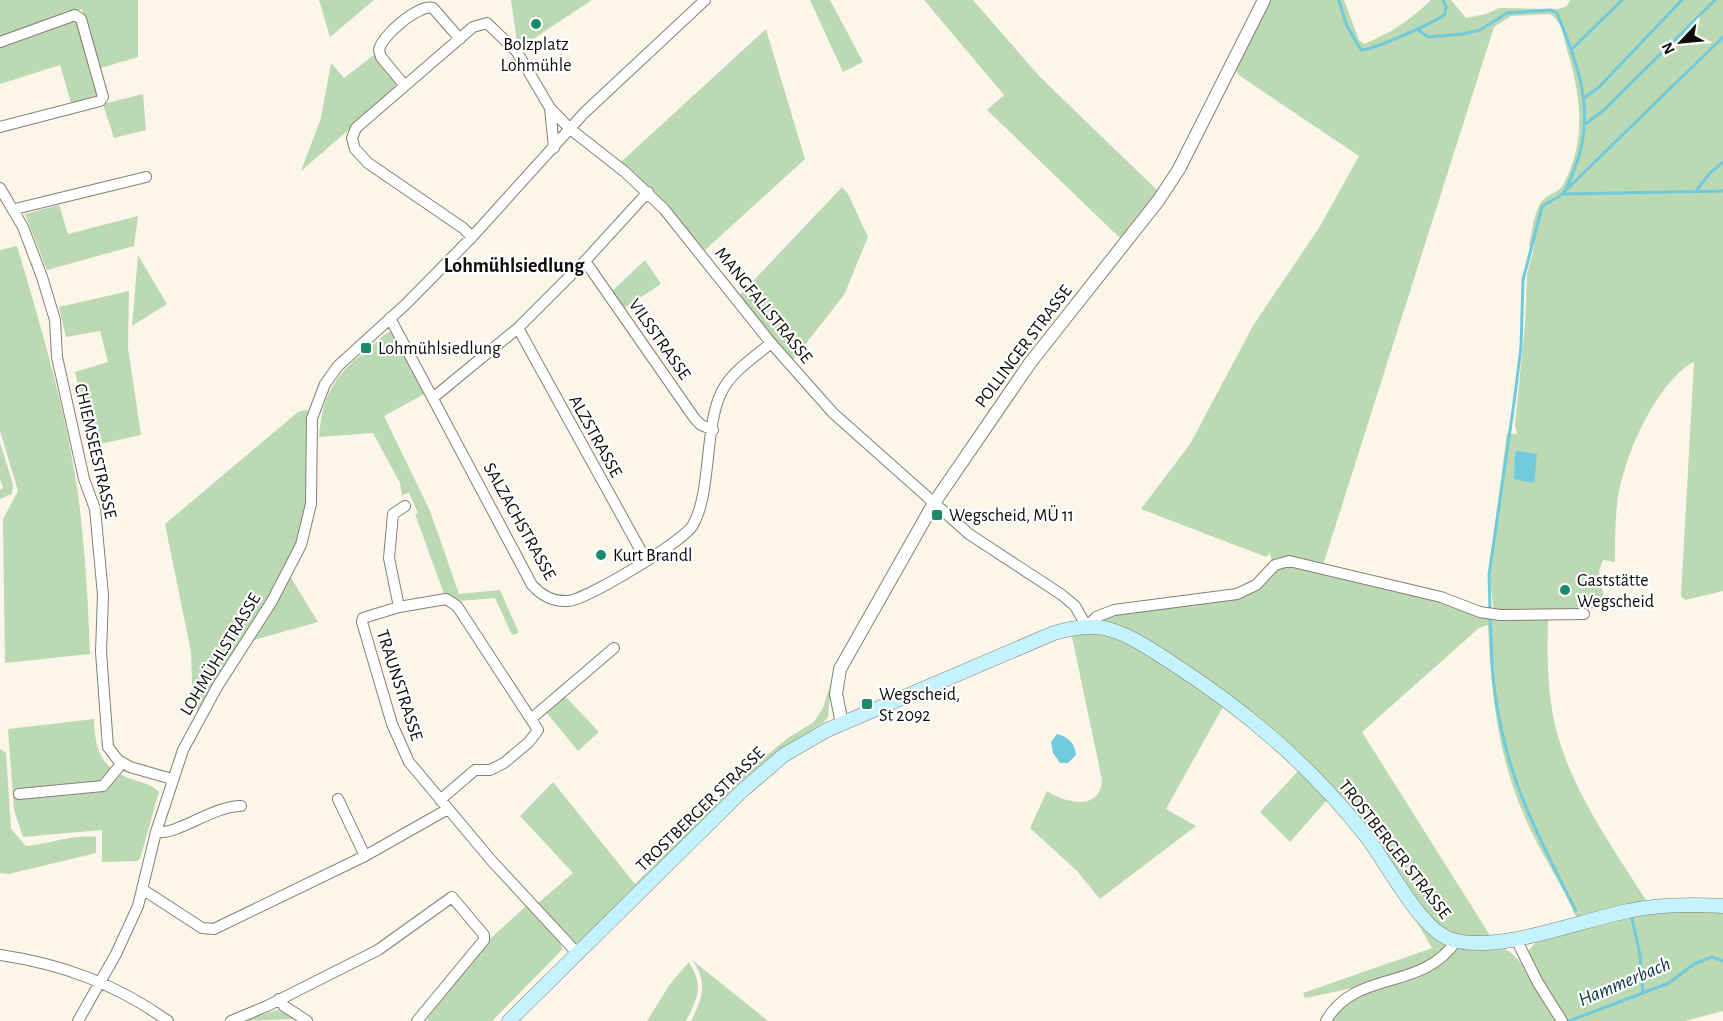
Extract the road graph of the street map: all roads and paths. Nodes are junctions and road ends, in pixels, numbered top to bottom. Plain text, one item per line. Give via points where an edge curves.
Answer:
1 (705, 0) edge
2 (1264, 0) edge
3 (460, 39) junction
4 (0, 42) edge
5 (405, 86) junction
6 (550, 108) junction
7 (0, 127) edge
8 (569, 128) junction
9 (554, 148) junction
10 (146, 177) dead end
11 (0, 188) edge
12 (648, 192) junction
13 (15, 209) junction
14 (472, 237) junction
15 (585, 261) junction
16 (390, 318) junction
17 (518, 328) junction
18 (771, 343) junction
19 (434, 398) junction
20 (713, 430) junction
21 (934, 503) junction
22 (405, 506) dead end
23 (646, 560) junction
24 (399, 607) junction
25 (1584, 614) dead end
26 (1087, 627) junction
27 (614, 648) dead end
28 (532, 718) junction
29 (842, 723) junction
30 (122, 763) junction
31 (172, 779) junction
32 (20, 794) dead end
33 (338, 799) dead end
34 (440, 800) junction
35 (241, 806) dead end
36 (448, 809) junction
37 (156, 832) junction
38 (365, 856) junction
39 (142, 889) junction
40 (1723, 906) edge
41 (1516, 939) junction
42 (1456, 941) junction
43 (577, 953) junction
44 (0, 955) edge
45 (101, 981) junction
46 (279, 999) junction
47 (1561, 1020) edge
48 (78, 1021) edge
49 (168, 1021) edge
50 (231, 1021) edge
51 (308, 1021) edge
52 (417, 1021) edge
53 (509, 1021) edge
54 (1326, 1021) edge

1 - 8 street
2 - 21 street, POLLINGER STRASSE via 1174,177 1030,363
3 - 5 street
3 - 5 street via 433,8 417,10 380,44 381,57
3 - 6 street via 480,23 493,26 517,52
4 - 7 street via 75,15 81,20 103,97 100,101
5 - 14 street via 356,128 353,145 368,163
6 - 8 street
6 - 9 street
8 - 9 street
8 - 12 street, MANGFALLSTRASSE
9 - 14 street
10 - 13 street
11 - 13 street, CHIEMSEESTRASSE
12 - 15 street
12 - 18 street, MANGFALLSTRASSE via 702,253
13 - 30 street, CHIEMSEESTRASSE via 55,320 57,357 84,479 95,509 104,595 101,652 107,742
14 - 16 street
15 - 17 street
15 - 20 street, VILSSTRASSE via 695,419
16 - 19 street, SALZACHSTRASSE
16 - 31 street, LOHMÜHLSTRASSE via 338,366 318,395 312,418 311,504 301,545 272,601 193,728
17 - 19 street
17 - 23 street, ALZSTRASSE
18 - 20 street, SALZACHSTRASSE via 723,389
18 - 21 street, MANGFALLSTRASSE via 833,413
19 - 23 street, SALZACHSTRASSE via 526,575 544,596 563,601 579,599
20 - 23 street, SALZACHSTRASSE via 693,525
21 - 26 street, MANGFALLSTRASSE via 978,541 1062,595 1075,606
21 - 29 street, POLLINGER STRASSE via 840,669 836,694
22 - 24 street, TRAUNSTRASSE via 393,514 389,549
24 - 28 street via 439,599 457,606
24 - 34 street, TRAUNSTRASSE via 365,616 362,622 398,739 410,762
25 - 26 street, TROSTBERGER STRASSE via 1480,612 1441,597 1289,561 1275,565 1256,585 1237,594 1114,610 1091,620
26 - 29 main road, TROSTBERGER STRASSE via 1054,633
26 - 42 main road, TROSTBERGER STRASSE via 1113,631 1162,657 1268,734 1347,813 1379,852 1423,919 1435,932
27 - 28 street
28 - 34 street via 538,730 529,742 496,768 470,773
29 - 43 main road, TROSTBERGER STRASSE via 795,748 762,773
30 - 31 street
30 - 32 street via 103,786
31 - 37 street, LOHMÜHLSTRASSE
33 - 38 street
34 - 36 street, TRAUNSTRASSE
35 - 37 street via 225,807
36 - 38 street
36 - 43 street, TRAUNSTRASSE
37 - 39 street, LOHMÜHLSTRASSE
38 - 39 street via 211,930
39 - 45 street, LOHMÜHLSTRASSE via 128,930
40 - 41 main road, TROSTBERGER STRASSE via 1644,908
41 - 42 main road, TROSTBERGER STRASSE
41 - 47 street
42 - 54 street via 1435,963 1346,996
43 - 53 main road, TROSTBERGER STRASSE
44 - 45 street via 48,964
45 - 48 street, LOHMÜHLSTRASSE
45 - 49 street
46 - 50 street
46 - 51 street
46 - 52 street via 378,950 452,897 484,940

